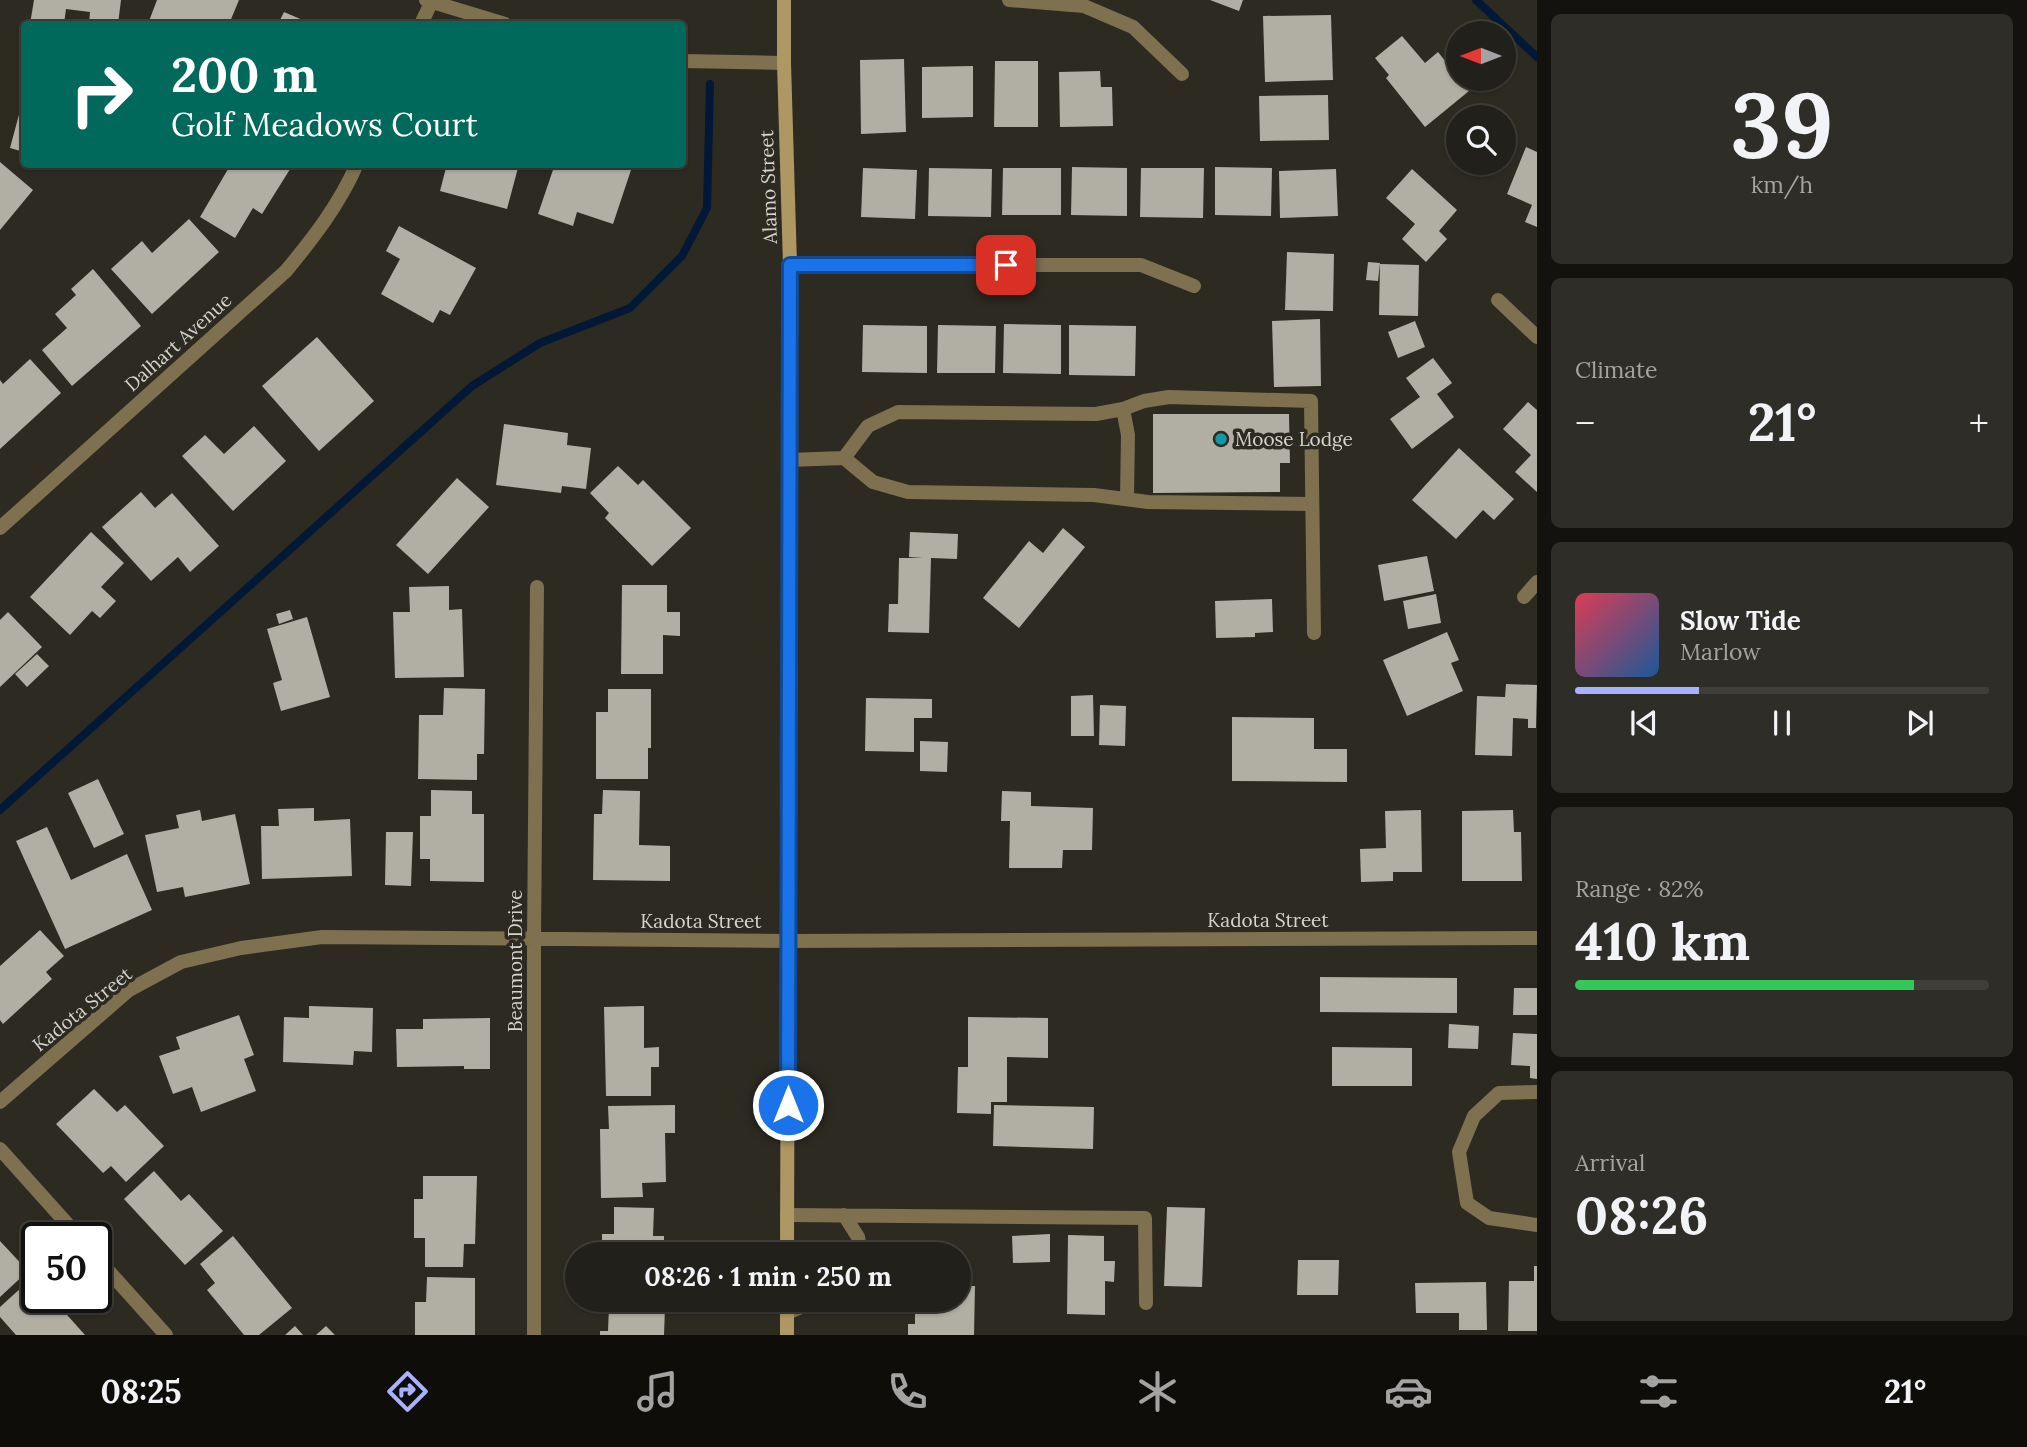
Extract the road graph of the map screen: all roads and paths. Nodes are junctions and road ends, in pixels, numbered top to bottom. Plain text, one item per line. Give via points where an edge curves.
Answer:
1 (784, 0) edge
2 (1009, 0) edge
3 (428, 1) edge
4 (422, 21) edge
5 (495, 21) edge
6 (686, 61) edge
7 (784, 63) junction
8 (1182, 74) dead end
9 (355, 168) edge
10 (790, 265) junction
11 (1194, 286) dead end
12 (1497, 300) dead end
13 (1537, 337) edge
14 (1123, 409) junction
15 (844, 458) junction
16 (788, 460) junction
17 (1127, 498) junction
18 (1312, 504) junction
19 (0, 528) edge
20 (1537, 582) edge
21 (537, 587) dead end
22 (1524, 597) dead end
23 (1314, 633) dead end
24 (1537, 938) edge
25 (534, 940) junction
26 (788, 941) junction
27 (1537, 1092) edge
28 (0, 1102) edge
29 (0, 1149) edge
30 (787, 1214) junction
31 (844, 1215) junction
32 (66, 1222) edge
33 (1537, 1225) edge
34 (787, 1242) edge
35 (859, 1242) edge
36 (112, 1274) edge
37 (1146, 1303) dead end
38 (787, 1312) edge
39 (166, 1335) edge
40 (534, 1335) edge
41 (787, 1335) edge

1 - 7 main road, Alamo Street
2 - 8 street via 1084,6 1133,27
3 - 4 street
3 - 5 street
6 - 7 street
7 - 10 main road, Alamo Street
9 - 19 street, Dalhart Avenue via 320,230 286,271
10 - 11 street via 1141,265
10 - 16 main road, Alamo Street
12 - 13 street
14 - 15 street via 1096,414 898,412 868,426
14 - 17 street via 1128,435
14 - 18 street via 1169,397 1311,401
15 - 16 street
15 - 17 street via 873,482 908,492
16 - 26 main road, Alamo Street
17 - 18 street
18 - 23 street
20 - 22 street
21 - 25 street, Beaumont Drive
24 - 26 street, Kadota Street
25 - 26 street, Kadota Street
25 - 28 street, Kadota Street via 322,937 181,962 129,990
25 - 40 street, Beaumont Drive
26 - 30 main road, Alamo Street
27 - 33 street via 1499,1093 1474,1116 1459,1152 1467,1203 1489,1218
29 - 32 street
30 - 31 street
30 - 34 main road, Alamo Street
31 - 35 street
31 - 37 street via 1145,1218
36 - 39 street
38 - 41 main road

